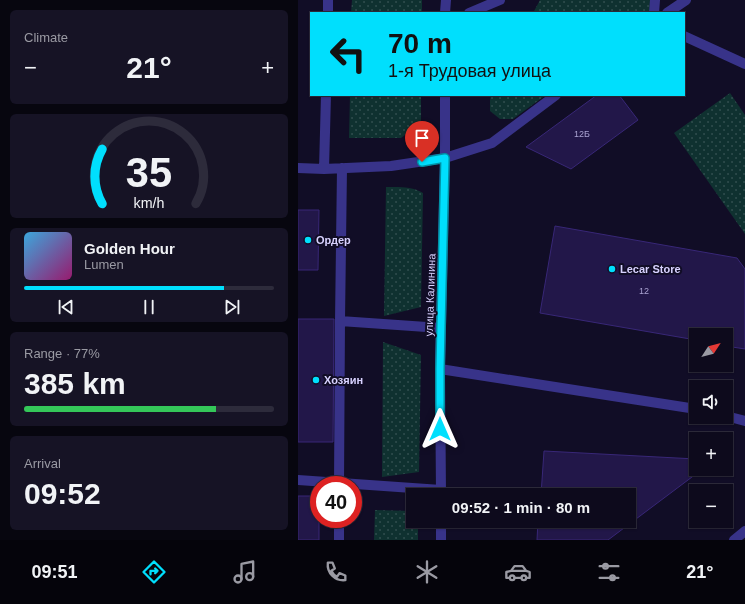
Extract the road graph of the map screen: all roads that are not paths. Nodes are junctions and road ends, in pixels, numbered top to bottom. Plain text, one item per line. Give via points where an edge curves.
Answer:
1 (328, 0) edge
2 (446, 0) edge
3 (500, 0) edge
4 (655, 0) edge
5 (686, 0) edge
6 (328, 12) edge
7 (446, 12) edge
8 (471, 12) edge
9 (654, 12) edge
10 (668, 12) edge
11 (685, 36) edge
12 (745, 64) edge
13 (326, 96) edge
14 (445, 96) edge
15 (555, 96) edge
16 (445, 158) junction
17 (298, 168) edge
18 (342, 168) junction
19 (324, 169) junction
20 (340, 321) junction
21 (441, 328) junction
22 (440, 369) junction
23 (689, 408) edge
24 (733, 418) edge
25 (745, 421) edge
26 (339, 476) edge
27 (298, 480) edge
28 (310, 481) edge
29 (362, 486) edge
30 (441, 488) edge
31 (406, 489) edge
32 (339, 528) edge
33 (441, 528) edge
34 (745, 531) edge
35 (339, 540) edge
36 (441, 540) edge
37 (734, 540) edge

1 - 6 street
2 - 7 street
3 - 8 street
4 - 9 street
5 - 10 street
11 - 12 street
13 - 19 street
14 - 16 street, улица Калинина
15 - 16 street via 492,143
16 - 18 street via 398,166
16 - 21 street, улица Калинина
17 - 19 street
18 - 19 street
18 - 20 street
20 - 21 street
20 - 26 street
21 - 22 street, улица Калинина
22 - 23 street
22 - 30 street, улица Калинина
24 - 25 street
27 - 28 street
29 - 31 street
32 - 35 street
33 - 36 street
34 - 37 street

